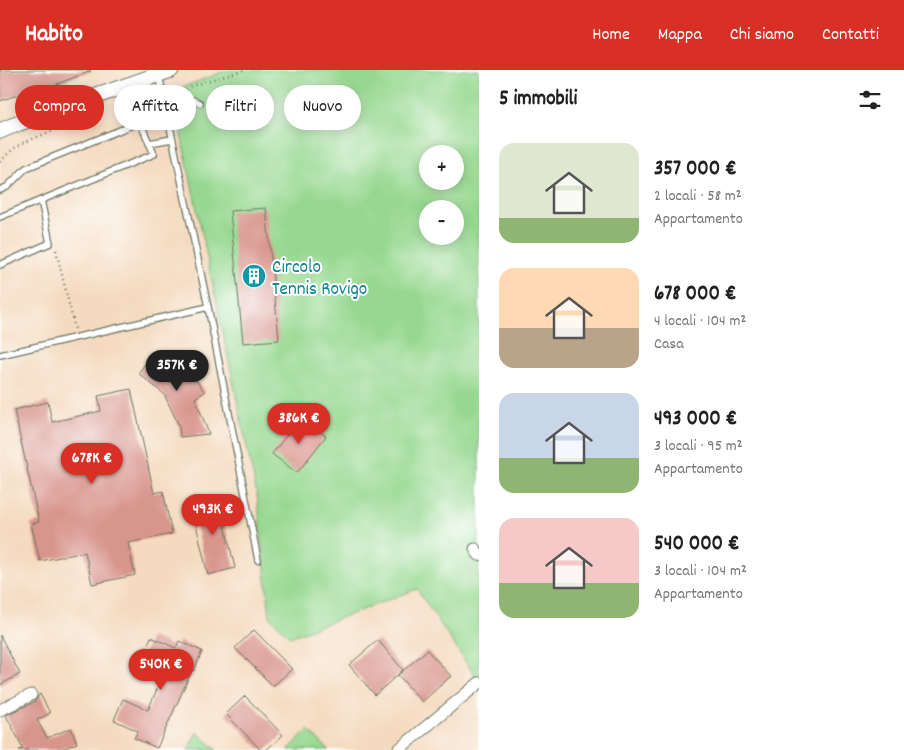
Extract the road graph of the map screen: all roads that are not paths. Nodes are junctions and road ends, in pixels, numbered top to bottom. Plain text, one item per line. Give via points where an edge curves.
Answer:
1 (165, 72) edge
2 (165, 85) edge
3 (196, 101) edge
4 (200, 103) dead end
5 (170, 130) edge
6 (0, 131) edge
7 (172, 139) junction
8 (149, 143) junction
9 (0, 190) edge
10 (41, 200) junction
11 (0, 217) edge
12 (0, 265) edge
13 (208, 307) junction
14 (0, 354) edge
15 (258, 560) dead end
16 (479, 683) edge
17 (32, 694) dead end
18 (0, 710) edge
19 (405, 747) edge

1 - 2 lane
1 - 6 main road
3 - 4 lane
5 - 7 lane
7 - 8 lane
7 - 13 lane
8 - 9 lane via 140,122 26,168 8,187
8 - 10 lane via 154,154
10 - 11 lane
10 - 12 lane via 50,243
13 - 14 lane
13 - 15 lane
16 - 19 street
17 - 18 street

